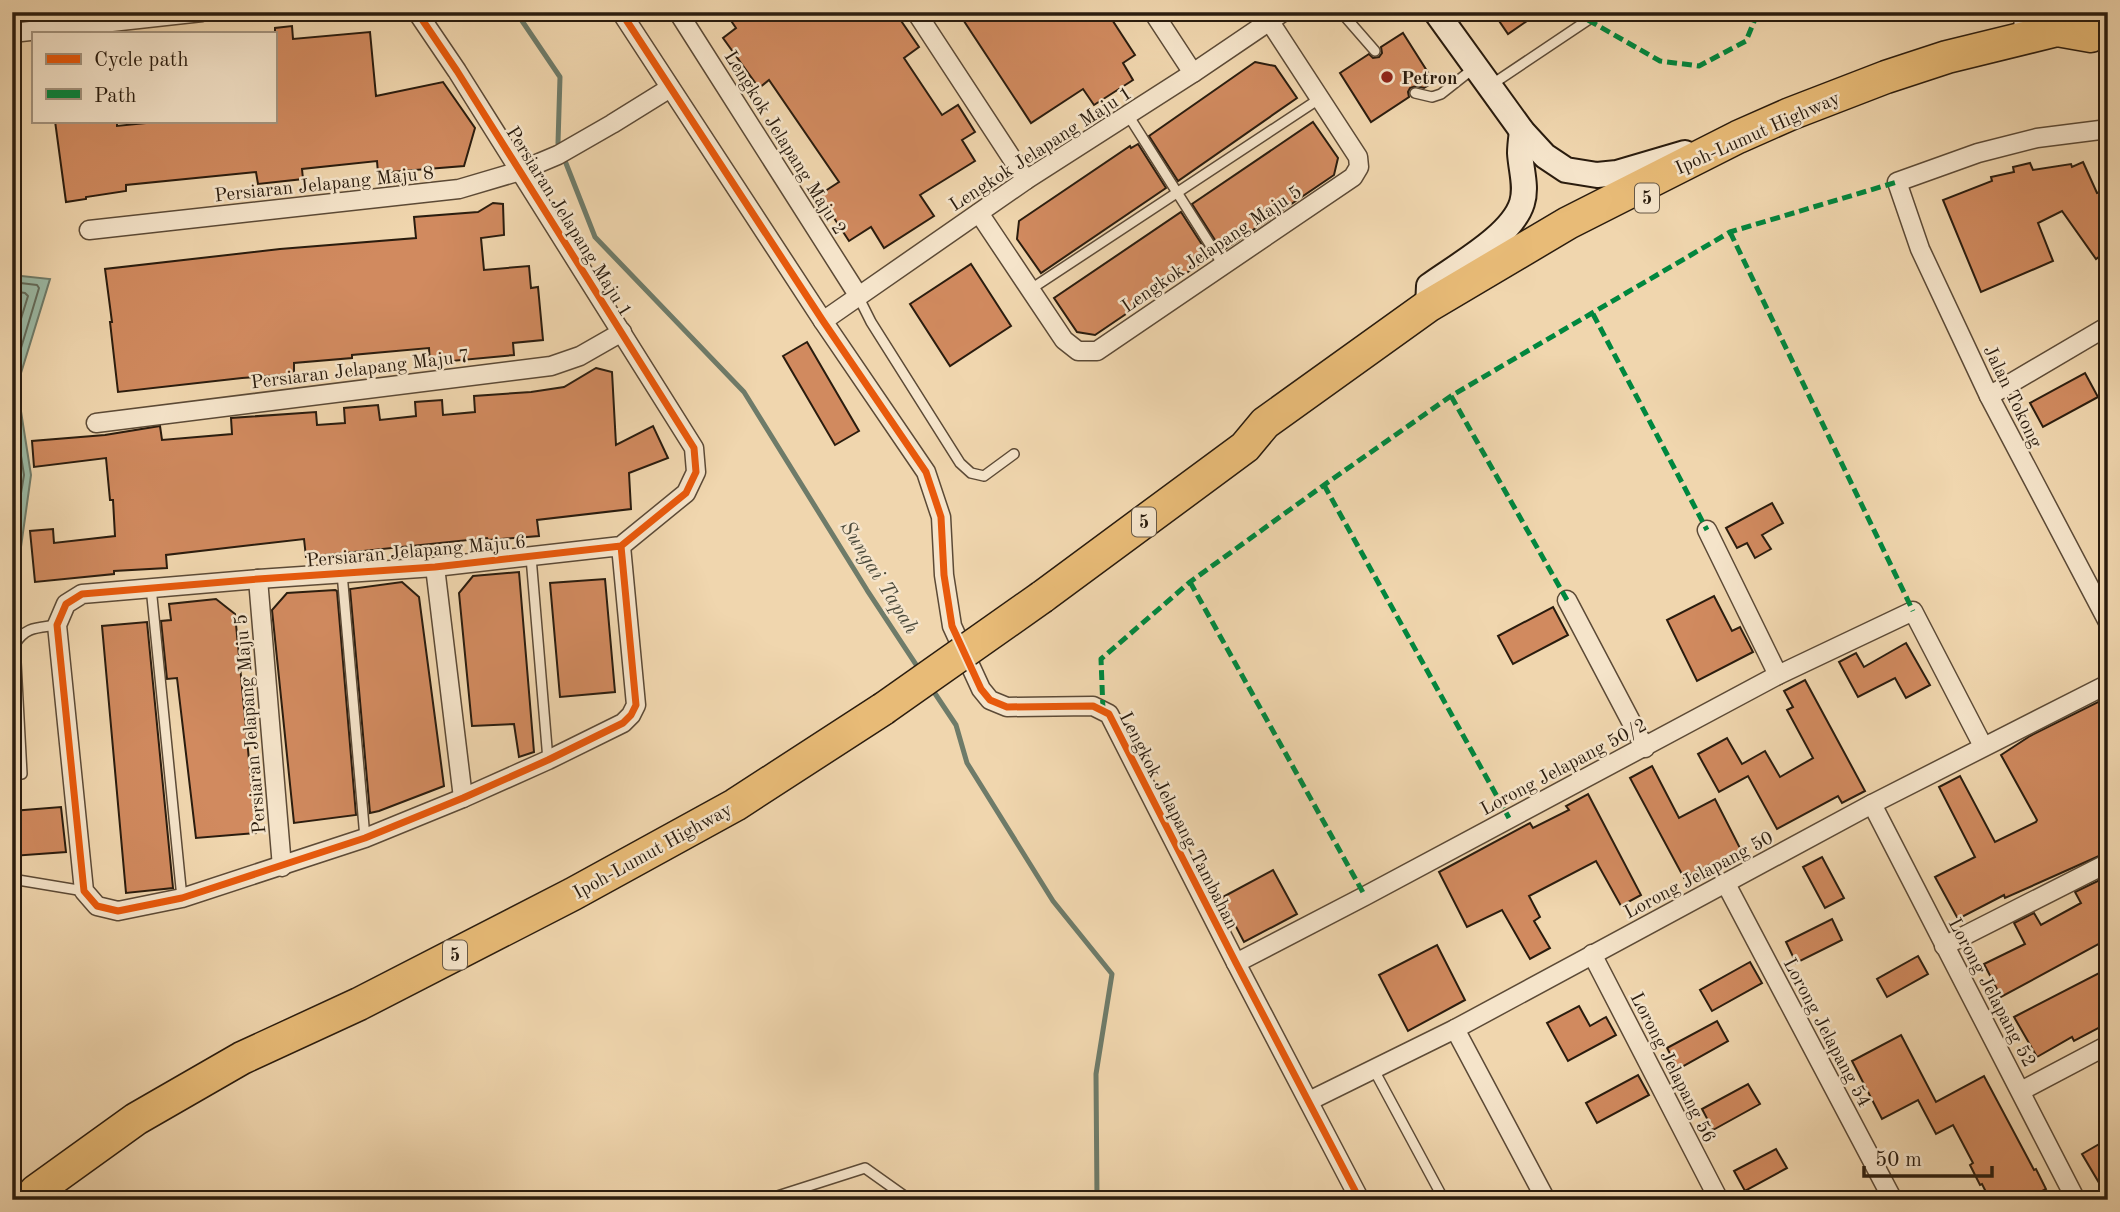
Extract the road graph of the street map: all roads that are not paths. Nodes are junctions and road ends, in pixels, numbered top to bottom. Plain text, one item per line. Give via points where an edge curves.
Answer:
1 (202, 12) edge
2 (417, 12) edge
3 (621, 12) edge
4 (678, 12) edge
5 (916, 12) edge
6 (1153, 12) edge
7 (1341, 12) edge
8 (1436, 12) edge
9 (1276, 17) edge
10 (1588, 20) dead end
11 (2019, 25) edge
12 (12, 33) edge
13 (2099, 34) edge
14 (1375, 51) dead end
15 (1194, 72) junction
16 (1482, 76) junction
17 (670, 88) junction
18 (1415, 93) dead end
19 (1319, 99) junction
20 (1128, 115) junction
21 (2108, 129) edge
22 (1522, 131) junction
23 (1738, 137) junction
24 (520, 171) junction
25 (1026, 180) junction
26 (1177, 193) junction
27 (979, 213) junction
28 (89, 230) dead end
29 (1223, 265) junction
30 (1031, 289) junction
31 (858, 295) junction
32 (1428, 306) junction
33 (823, 321) junction
34 (2108, 326) edge
35 (621, 332) junction
36 (1989, 396) junction
37 (96, 423) dead end
38 (1245, 447) junction
39 (1014, 454) dead end
40 (1707, 530) dead end
41 (621, 546) junction
42 (531, 557) junction
43 (435, 568) junction
44 (342, 573) junction
45 (258, 579) junction
46 (151, 587) junction
47 (1567, 600) dead end
48 (2108, 622) edge
49 (57, 625) junction
50 (1778, 675) junction
51 (2108, 684) edge
52 (1983, 746) junction
53 (1645, 748) junction
54 (548, 760) junction
55 (22, 774) dead end
56 (463, 798) junction
57 (1871, 804) junction
58 (365, 838) junction
59 (2108, 863) edge
60 (282, 867) junction
61 (12, 879) edge
62 (1726, 884) junction
63 (84, 891) junction
64 (182, 898) junction
65 (1944, 946) junction
66 (1592, 954) junction
67 (1236, 963) junction
68 (1455, 1029) junction
69 (2108, 1045) edge
70 (1374, 1070) junction
71 (2021, 1091) junction
72 (1309, 1101) junction
73 (28, 1200) edge
74 (765, 1200) edge
75 (910, 1200) edge
76 (1360, 1200) edge
77 (1444, 1200) edge
78 (1546, 1200) edge
79 (1719, 1200) edge
80 (1893, 1200) edge
81 (2076, 1200) edge

1 - 12 street
2 - 24 street, Persiaran Jelapang Maju 1
3 - 17 street, Lengkok Jelapang Tambahan
4 - 31 street, Lengkok Jelapang Maju 2
5 - 25 street
6 - 15 street
7 - 14 lane
8 - 16 street
9 - 15 street, Lengkok Jelapang Maju 1
9 - 19 street, Lengkok Jelapang Maju 5
10 - 16 lane
11 - 13 highway, Ipoh-Lumut Highway / 5
11 - 23 highway, Ipoh-Lumut Highway / 5
13 - 38 highway, Ipoh-Lumut Highway / 5 via 1904,90 1762,144 1672,186 1500,280 1420,329 1264,440
15 - 20 street, Lengkok Jelapang Maju 1
16 - 18 lane via 1432,97
16 - 22 street
17 - 24 street, Persiaran Jelapang Maju 8 via 558,155
17 - 33 street, Lengkok Jelapang Tambahan
19 - 26 lane
19 - 29 street, Lengkok Jelapang Maju 5 via 1358,157 1359,167 1353,177
20 - 25 street, Lengkok Jelapang Maju 1
20 - 26 lane
21 - 36 street, Jalan Tokong via 2037,138 1978,153 1897,183 1920,249
22 - 23 street via 1566,170 1597,175
22 - 32 street via 1522,202 1513,221 1429,286
23 - 32 highway, Ipoh-Lumut Highway / 5 via 1568,223
24 - 28 street, Persiaran Jelapang Maju 8 via 459,189
24 - 35 street, Persiaran Jelapang Maju 1
25 - 27 street, Lengkok Jelapang Maju 1
26 - 29 lane
26 - 30 lane
27 - 30 street, Lengkok Jelapang Maju 5
27 - 31 street, Lengkok Jelapang Maju 1
29 - 30 street, Lengkok Jelapang Maju 5 via 1097,351 1078,351 1064,340
31 - 33 street, Lengkok Jelapang Maju 1
31 - 39 lane via 961,463 971,473 984,476
32 - 38 highway, Ipoh-Lumut Highway / 5 via 1265,423
33 - 67 street, Lengkok Jelapang Tambahan via 926,472 941,517 952,626 981,689 990,700 1007,707 1093,706 1109,714
34 - 36 street
35 - 37 street, Persiaran Jelapang Maju 7 via 580,356 551,366
35 - 41 street, Persiaran Jelapang Maju 1 via 694,448 696,472 686,494
36 - 48 street, Jalan Tokong
38 - 73 highway, Ipoh-Lumut Highway / 5, bridge via 883,709 723,812 359,1004 242,1058 136,1119
40 - 50 street
41 - 42 street, Persiaran Jelapang Maju 6
41 - 54 street via 636,705 623,723
42 - 43 street, Persiaran Jelapang Maju 6
42 - 54 lane
43 - 44 street, Persiaran Jelapang Maju 6
43 - 56 street
44 - 45 street, Persiaran Jelapang Maju 6
44 - 58 lane
45 - 46 street, Persiaran Jelapang Maju 6
45 - 60 street, Persiaran Jelapang Maju 5
46 - 49 street, Persiaran Jelapang Maju 6 via 82,594 66,604
46 - 64 lane
47 - 53 street
49 - 55 lane via 31,629 15,644
49 - 63 street
50 - 52 street, Lorong Jelapang 50/2 via 1913,611
50 - 53 street, Lorong Jelapang 50/2
51 - 52 street, Lorong Jelapang 50
52 - 57 street, Lorong Jelapang 50
53 - 67 street, Lorong Jelapang 50/2
54 - 56 street
56 - 58 street
57 - 62 street, Lorong Jelapang 50
57 - 65 street, Lorong Jelapang 52
58 - 60 street
59 - 65 street
60 - 64 street
61 - 63 lane
62 - 66 street, Lorong Jelapang 50
62 - 80 street, Lorong Jelapang 54
63 - 64 street via 97,906 118,911
65 - 71 street, Lorong Jelapang 52
66 - 68 street, Lorong Jelapang 50
66 - 79 street, Lorong Jelapang 56
67 - 72 street, Lengkok Jelapang Tambahan
68 - 70 street, Lorong Jelapang 50
68 - 78 street
69 - 71 street
70 - 72 street, Lorong Jelapang 50
70 - 77 lane
71 - 81 street, Lorong Jelapang 52
72 - 76 street, Lengkok Jelapang Tambahan
74 - 75 lane via 865,1168

